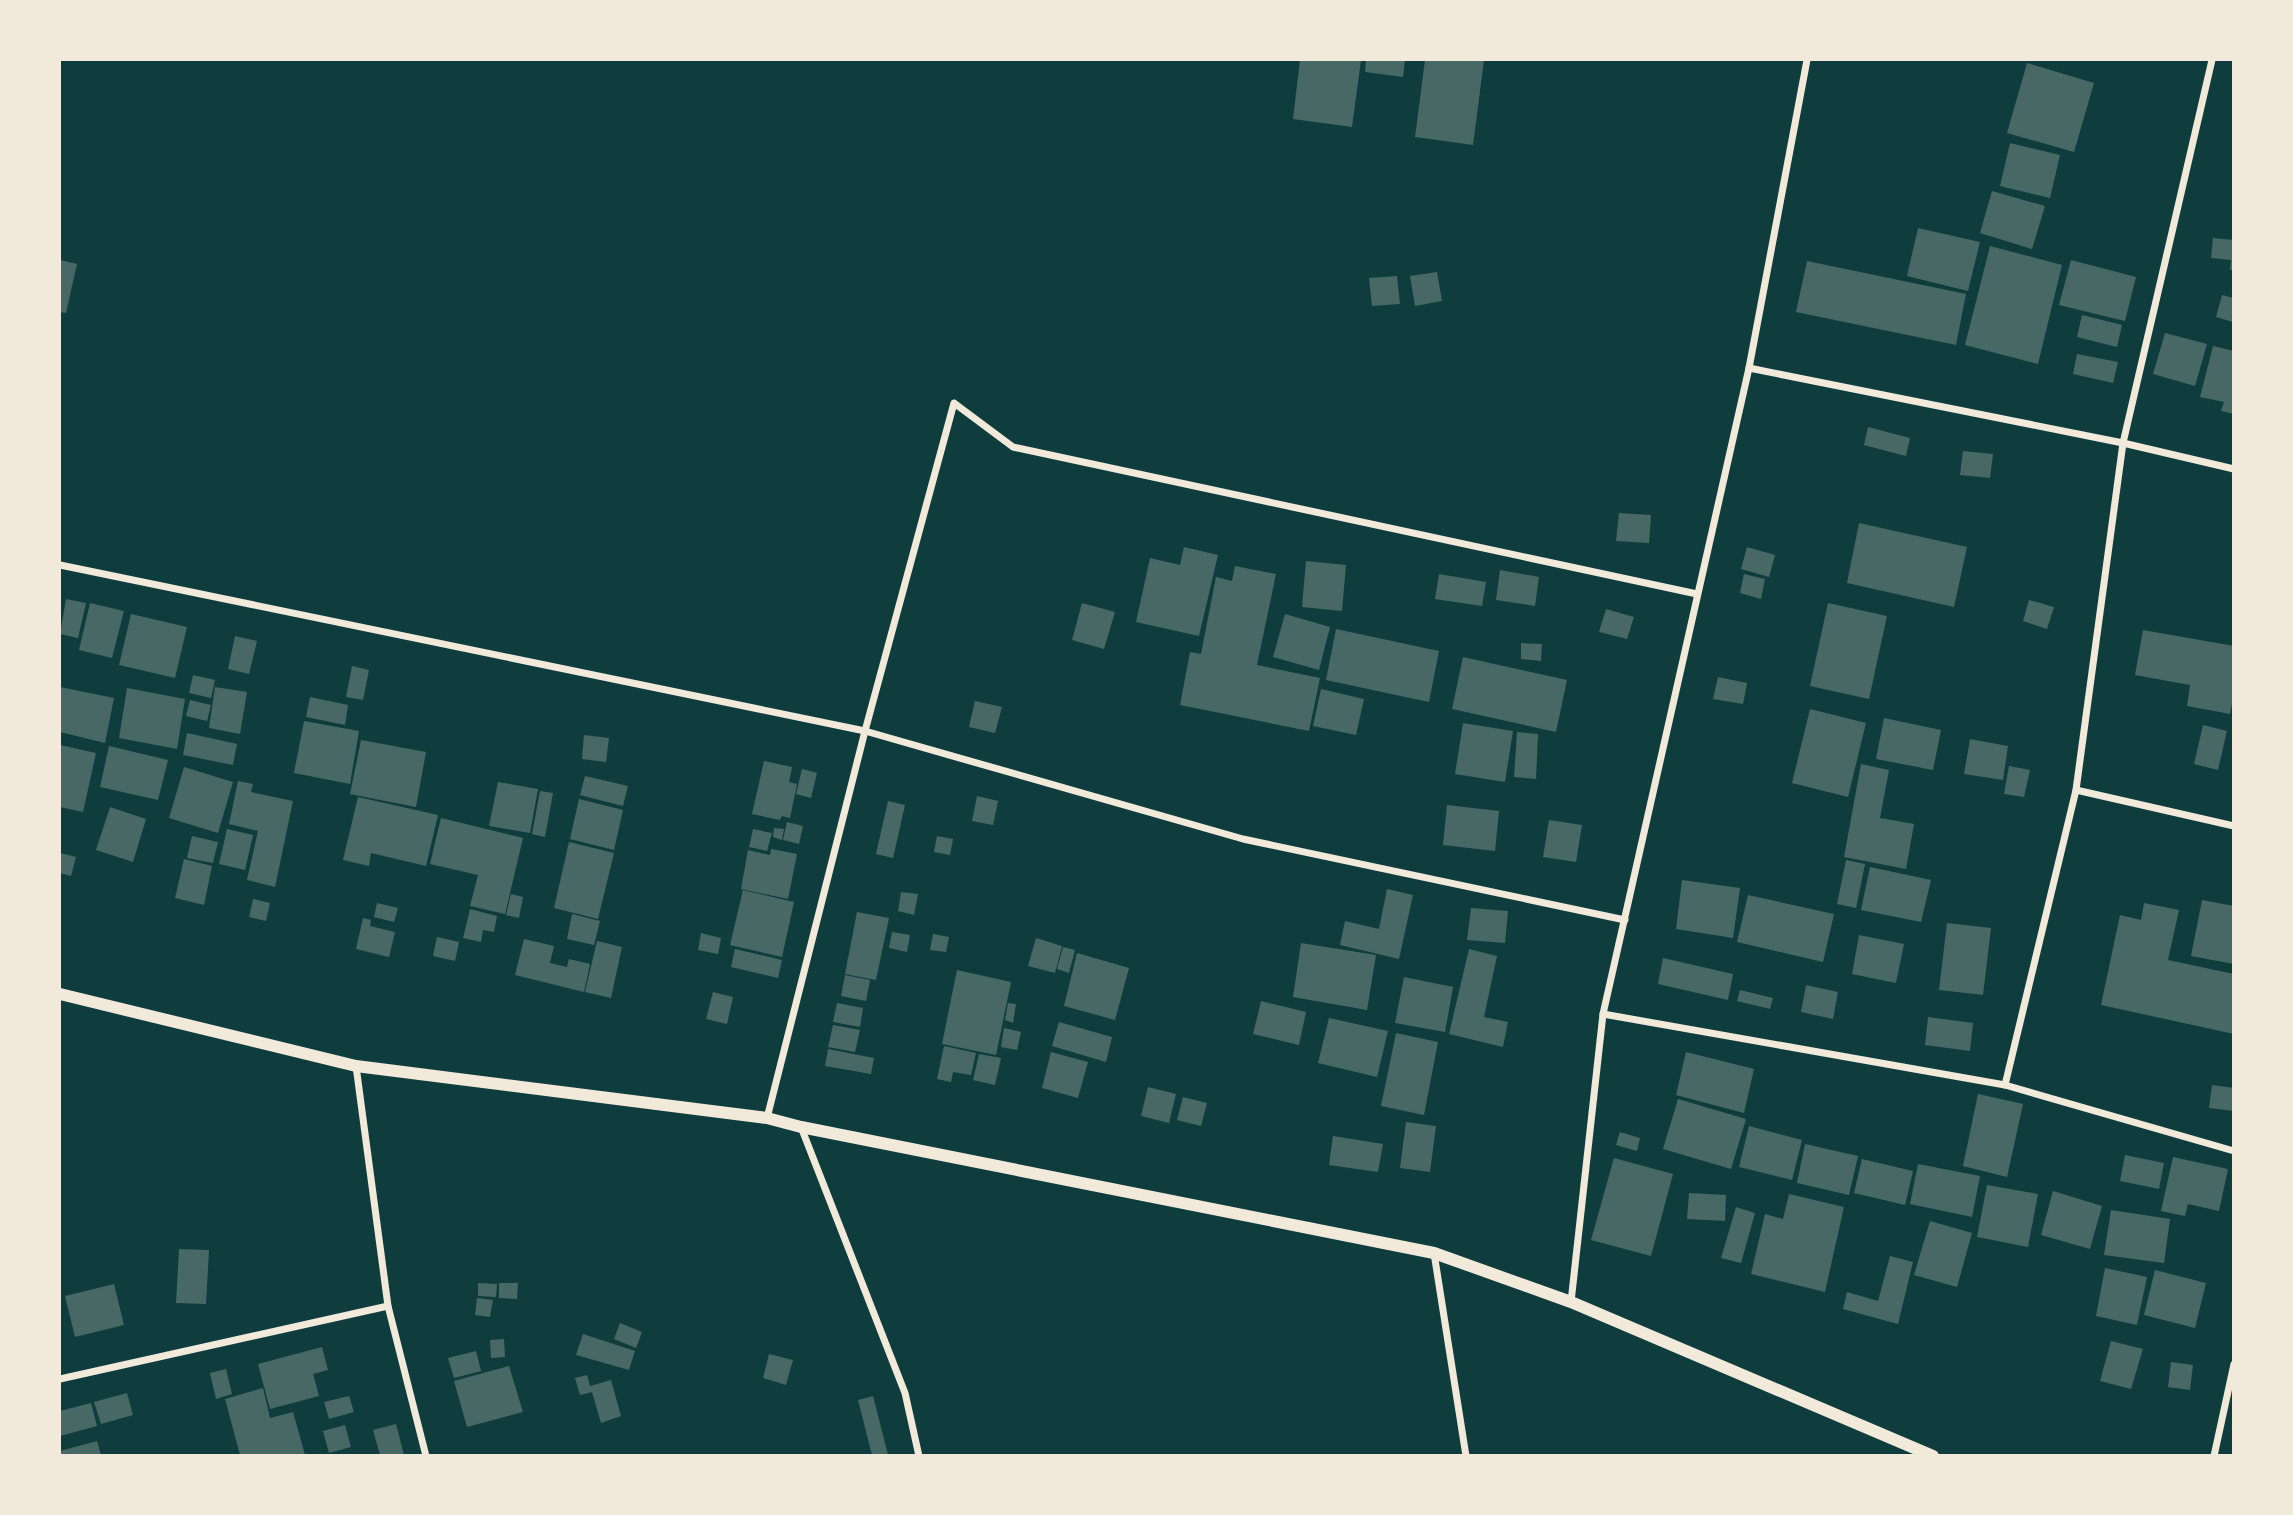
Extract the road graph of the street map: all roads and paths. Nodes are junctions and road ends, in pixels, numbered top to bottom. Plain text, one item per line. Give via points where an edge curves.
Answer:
1 (1807, 60) edge
2 (2212, 60) edge
3 (1749, 368) junction
4 (2123, 443) junction
5 (2234, 469) edge
6 (60, 565) edge
7 (1697, 594) junction
8 (865, 731) junction
9 (2076, 790) junction
10 (2234, 826) edge
11 (1625, 920) junction
12 (60, 994) edge
13 (1603, 1014) junction
14 (356, 1066) junction
15 (2005, 1084) junction
16 (767, 1118) junction
17 (801, 1127) junction
18 (2234, 1151) edge
19 (1433, 1253) junction
20 (1571, 1302) junction
21 (388, 1306) junction
22 (2234, 1364) edge
23 (60, 1379) edge
24 (426, 1455) edge
25 (919, 1455) edge
26 (1466, 1455) edge
27 (1933, 1455) edge
28 (2214, 1455) edge

1 - 3 street
2 - 4 street
3 - 4 street
3 - 7 street
4 - 5 street
4 - 9 street
6 - 8 street
7 - 8 street via 1013,447 954,403
7 - 11 street
8 - 11 street via 1243,839
8 - 16 street
9 - 10 street
9 - 15 street
11 - 13 street
12 - 14 street
13 - 15 street
13 - 20 street
14 - 16 street
14 - 21 street
15 - 18 street
16 - 17 street
17 - 19 street
17 - 25 street via 905,1394
19 - 20 street
19 - 26 street
20 - 27 street
21 - 23 street
21 - 24 street
22 - 28 street

